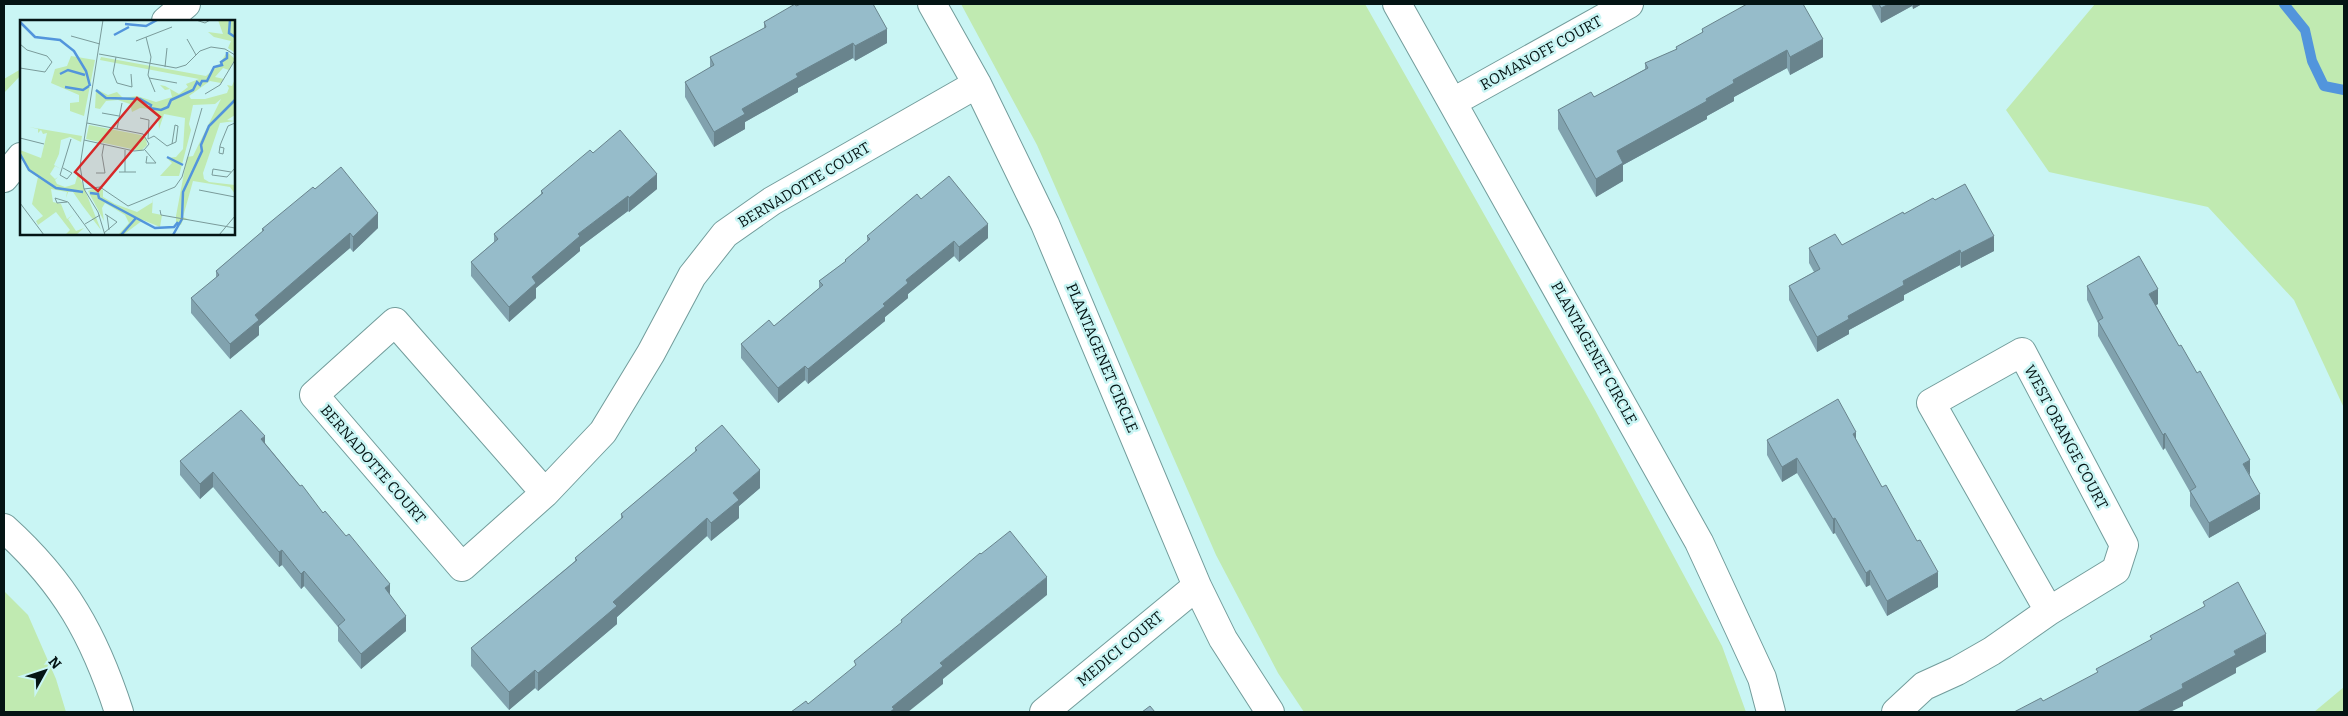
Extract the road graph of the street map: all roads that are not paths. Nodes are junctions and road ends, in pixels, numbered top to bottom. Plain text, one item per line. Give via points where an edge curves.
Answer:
1 (186, 4) edge
2 (932, 4) edge
3 (1397, 4) edge
4 (1629, 4) edge
5 (167, 20) edge
6 (977, 84) junction
7 (1453, 102) junction
8 (20, 158) edge
9 (4, 178) edge
10 (545, 493) junction
11 (4, 528) edge
12 (1197, 586) junction
13 (2049, 611) junction
14 (119, 712) edge
15 (1044, 712) edge
16 (1270, 712) edge
17 (1771, 712) edge
18 (1896, 712) edge

1 - 5 street
2 - 6 street, PLANTAGENET CIRCLE
3 - 7 street, PLANTAGENET CIRCLE
4 - 7 street, ROMANOFF COURT
6 - 10 street, BERNADOTTE COURT via 772,201 725,234 692,276 651,353 603,432
6 - 12 street, PLANTAGENET CIRCLE via 1045,224
7 - 17 street, PLANTAGENET CIRCLE via 1699,542 1762,678
8 - 9 street
10 - 10 street, BERNADOTTE COURT via 462,567 314,395 395,322
11 - 14 street via 32,554 84,624
12 - 15 street, MEDICI COURT
12 - 16 street, PLANTAGENET CIRCLE via 1223,639
13 - 13 street, WEST ORANGE COURT via 2116,570 2124,544 2022,352 1931,403
13 - 18 street, WEST ORANGE COURT via 1992,651 1924,686

